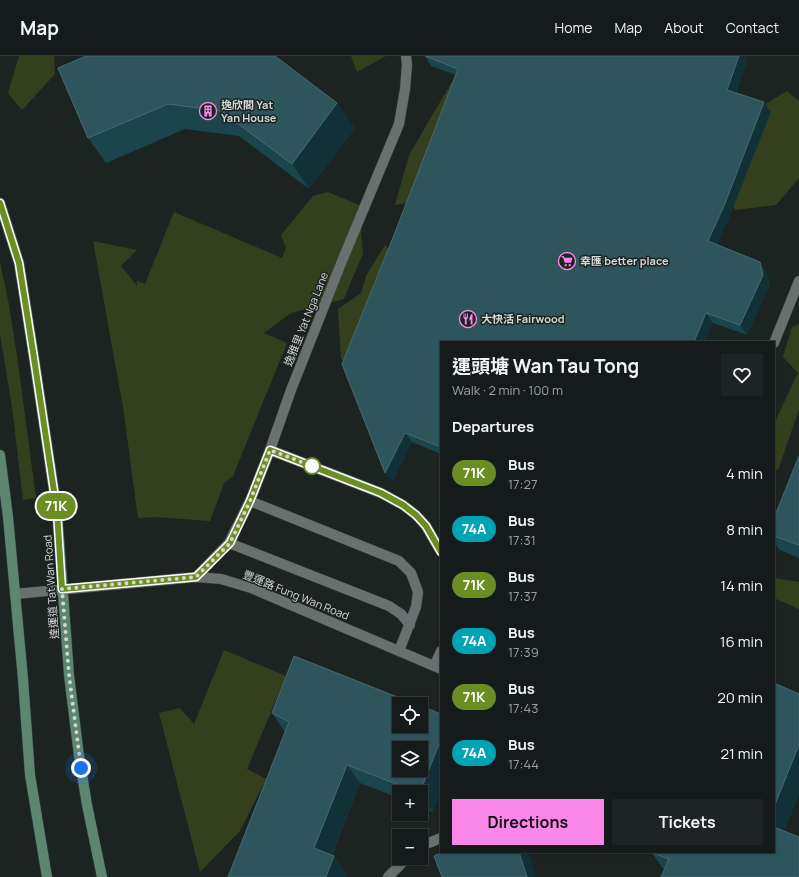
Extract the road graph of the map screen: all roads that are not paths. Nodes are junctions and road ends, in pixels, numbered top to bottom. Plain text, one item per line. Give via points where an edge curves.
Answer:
1 (406, 56) edge
2 (0, 203) edge
3 (799, 281) edge
4 (775, 341) edge
5 (270, 450) junction
6 (0, 455) edge
7 (250, 501) junction
8 (230, 543) junction
9 (440, 550) edge
10 (196, 577) junction
11 (62, 589) junction
12 (15, 594) junction
13 (410, 625) junction
14 (399, 651) junction
15 (440, 656) edge
16 (438, 667) edge
17 (440, 838) edge
18 (428, 843) edge
19 (400, 865) edge
20 (47, 877) edge
21 (102, 877) edge
22 (388, 877) edge

1 - 5 street, 逸雅里 Yat Nga Lane via 405,89 399,124 294,382
2 - 11 main road, 達運道 Tat Wan Road via 19,263 57,511
3 - 4 street
5 - 7 street, 逸雅里 Yat Nga Lane
5 - 9 street via 381,493 403,505 426,526
6 - 12 main road
7 - 8 street, 逸雅里 Yat Nga Lane
7 - 13 street via 399,561 411,573 418,592
8 - 10 street, 逸雅里 Yat Nga Lane
8 - 13 street via 389,606 401,614
10 - 11 street, 豐運路 Fung Wan Road
10 - 14 street, 豐運路 Fung Wan Road via 221,579 251,588
11 - 12 street, 豐運路 Fung Wan Road
11 - 21 main road, 達運道 Tat Wan Road via 79,756
12 - 20 main road via 30,775
13 - 14 street
14 - 16 street, 豐運路 Fung Wan Road
15 - 16 street
17 - 18 street
19 - 22 street

